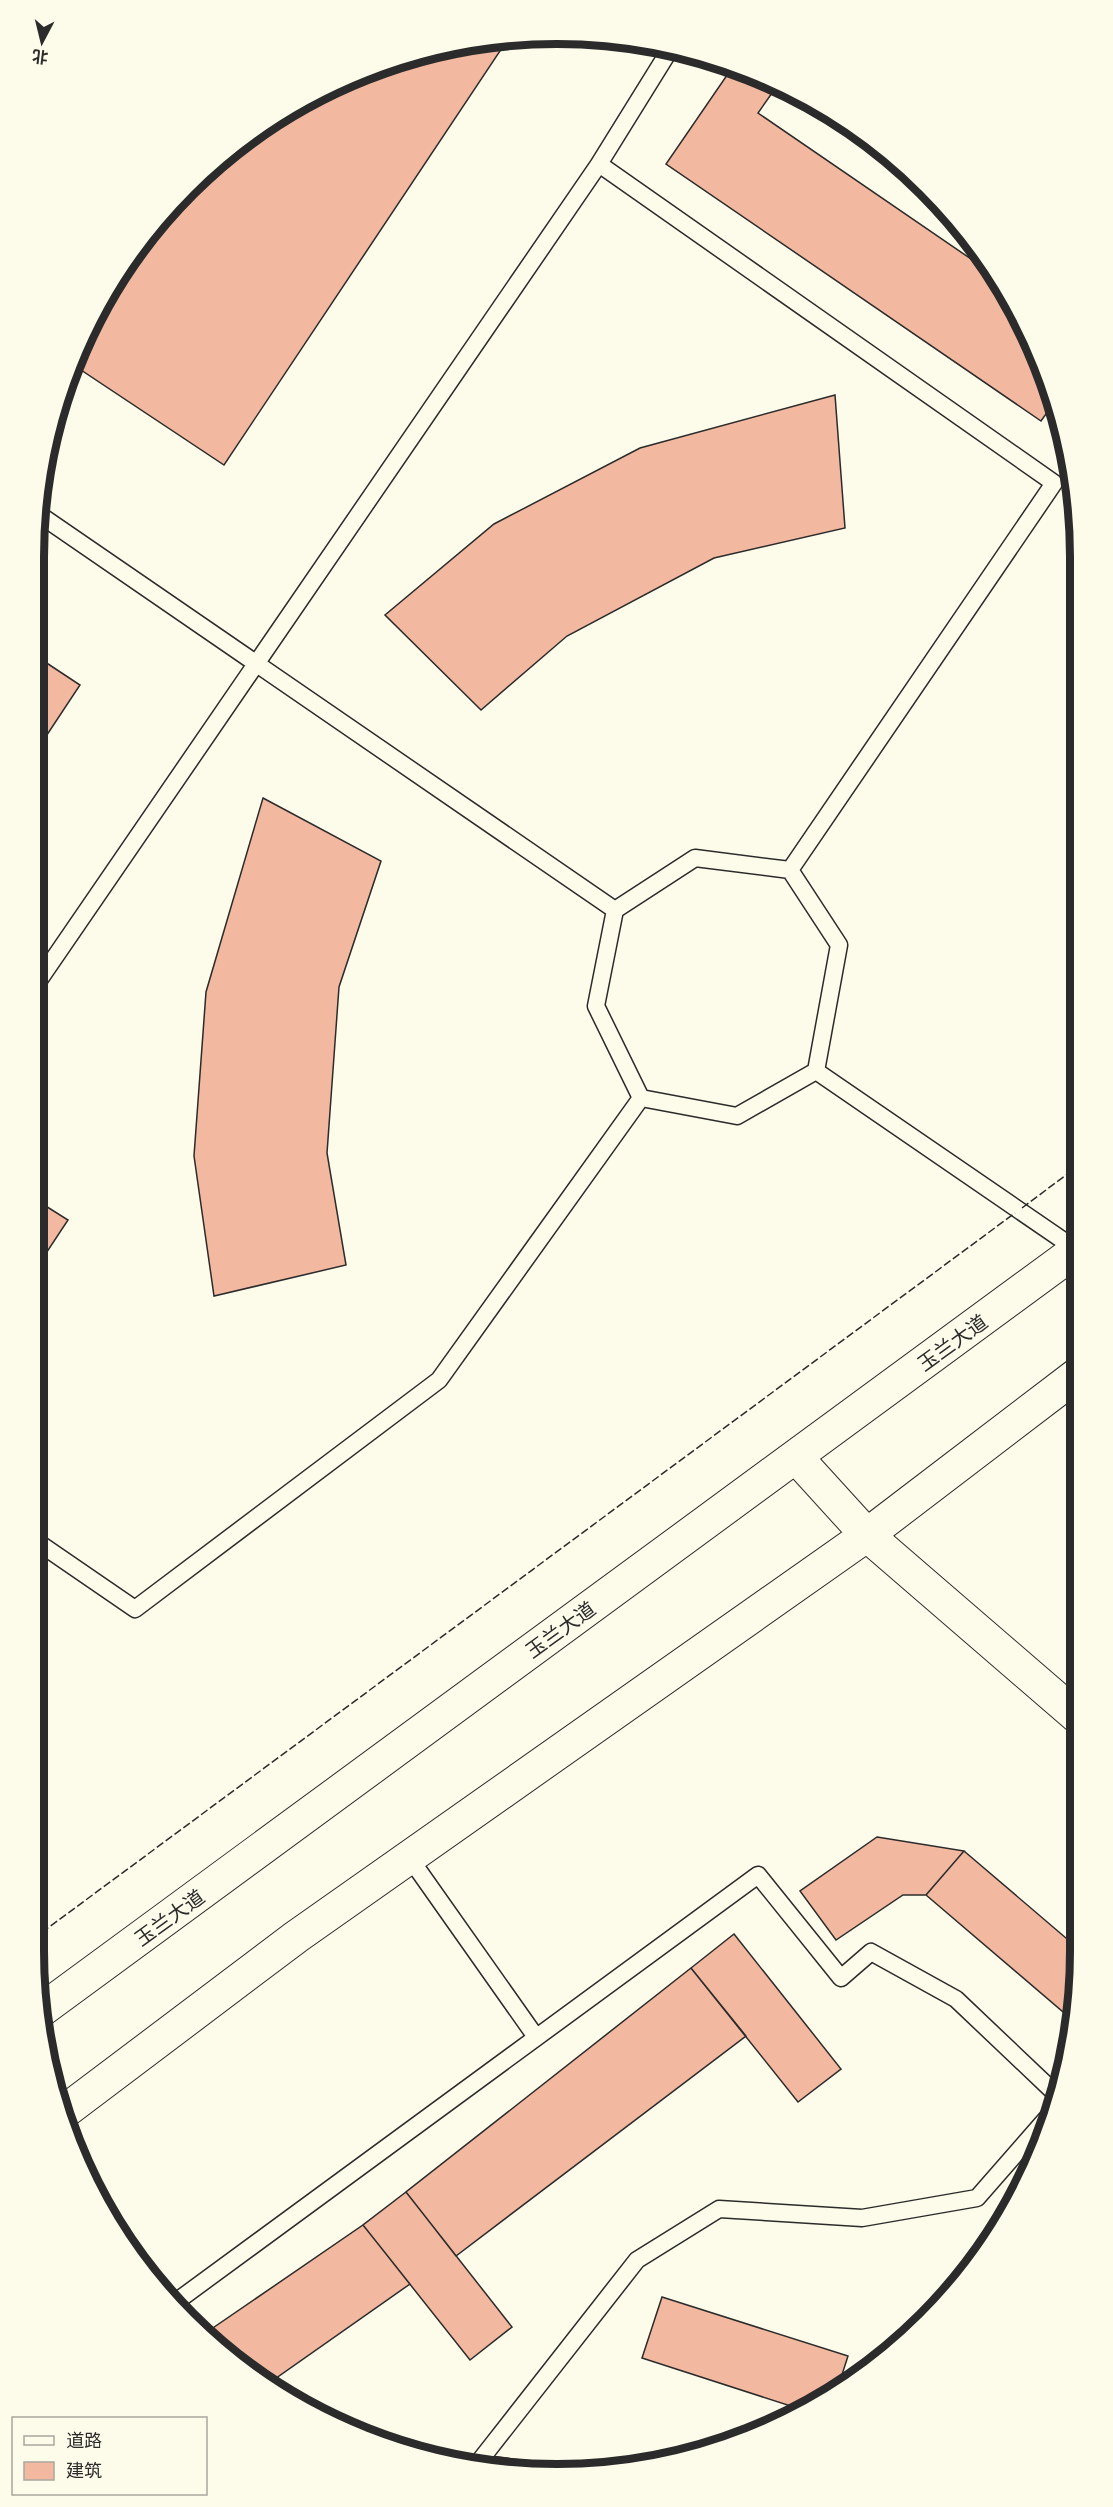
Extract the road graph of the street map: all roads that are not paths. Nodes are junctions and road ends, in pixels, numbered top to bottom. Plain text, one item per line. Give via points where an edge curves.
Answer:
1 (666, 55) edge
2 (599, 164) junction
3 (45, 519) edge
4 (256, 664) junction
5 (790, 870) junction
6 (615, 910) junction
7 (44, 973) edge
8 (816, 1071) junction
9 (641, 1098) junction
10 (1070, 1245) edge
11 (1070, 1255) edge
12 (1070, 1380) edge
13 (796, 1457) junction
14 (867, 1535) junction
15 (44, 1547) edge
16 (1070, 1710) edge
17 (409, 1857) junction
18 (47, 2006) edge
19 (536, 2037) junction
20 (1050, 2089) edge
21 (69, 2108) edge
22 (1036, 2130) edge
23 (180, 2299) edge
24 (482, 2458) edge

1 - 2 lane
2 - 4 lane
2 - 5 lane via 1054,483
3 - 4 lane
4 - 6 lane
4 - 7 lane
5 - 6 lane via 695,858
5 - 8 lane via 839,945
6 - 9 lane via 596,1006
8 - 9 lane via 737,1116
8 - 10 lane
9 - 15 lane via 439,1380 135,1609
11 - 13 main road, 玉兰大道
12 - 14 main road
13 - 14 main road
13 - 18 main road, 玉兰大道
14 - 16 main road
14 - 17 main road
17 - 19 lane
17 - 21 main road
19 - 20 lane via 758,1875 841,1978 871,1953 956,1999
19 - 23 lane
22 - 24 lane via 976,2198 862,2218 719,2209 637,2260

